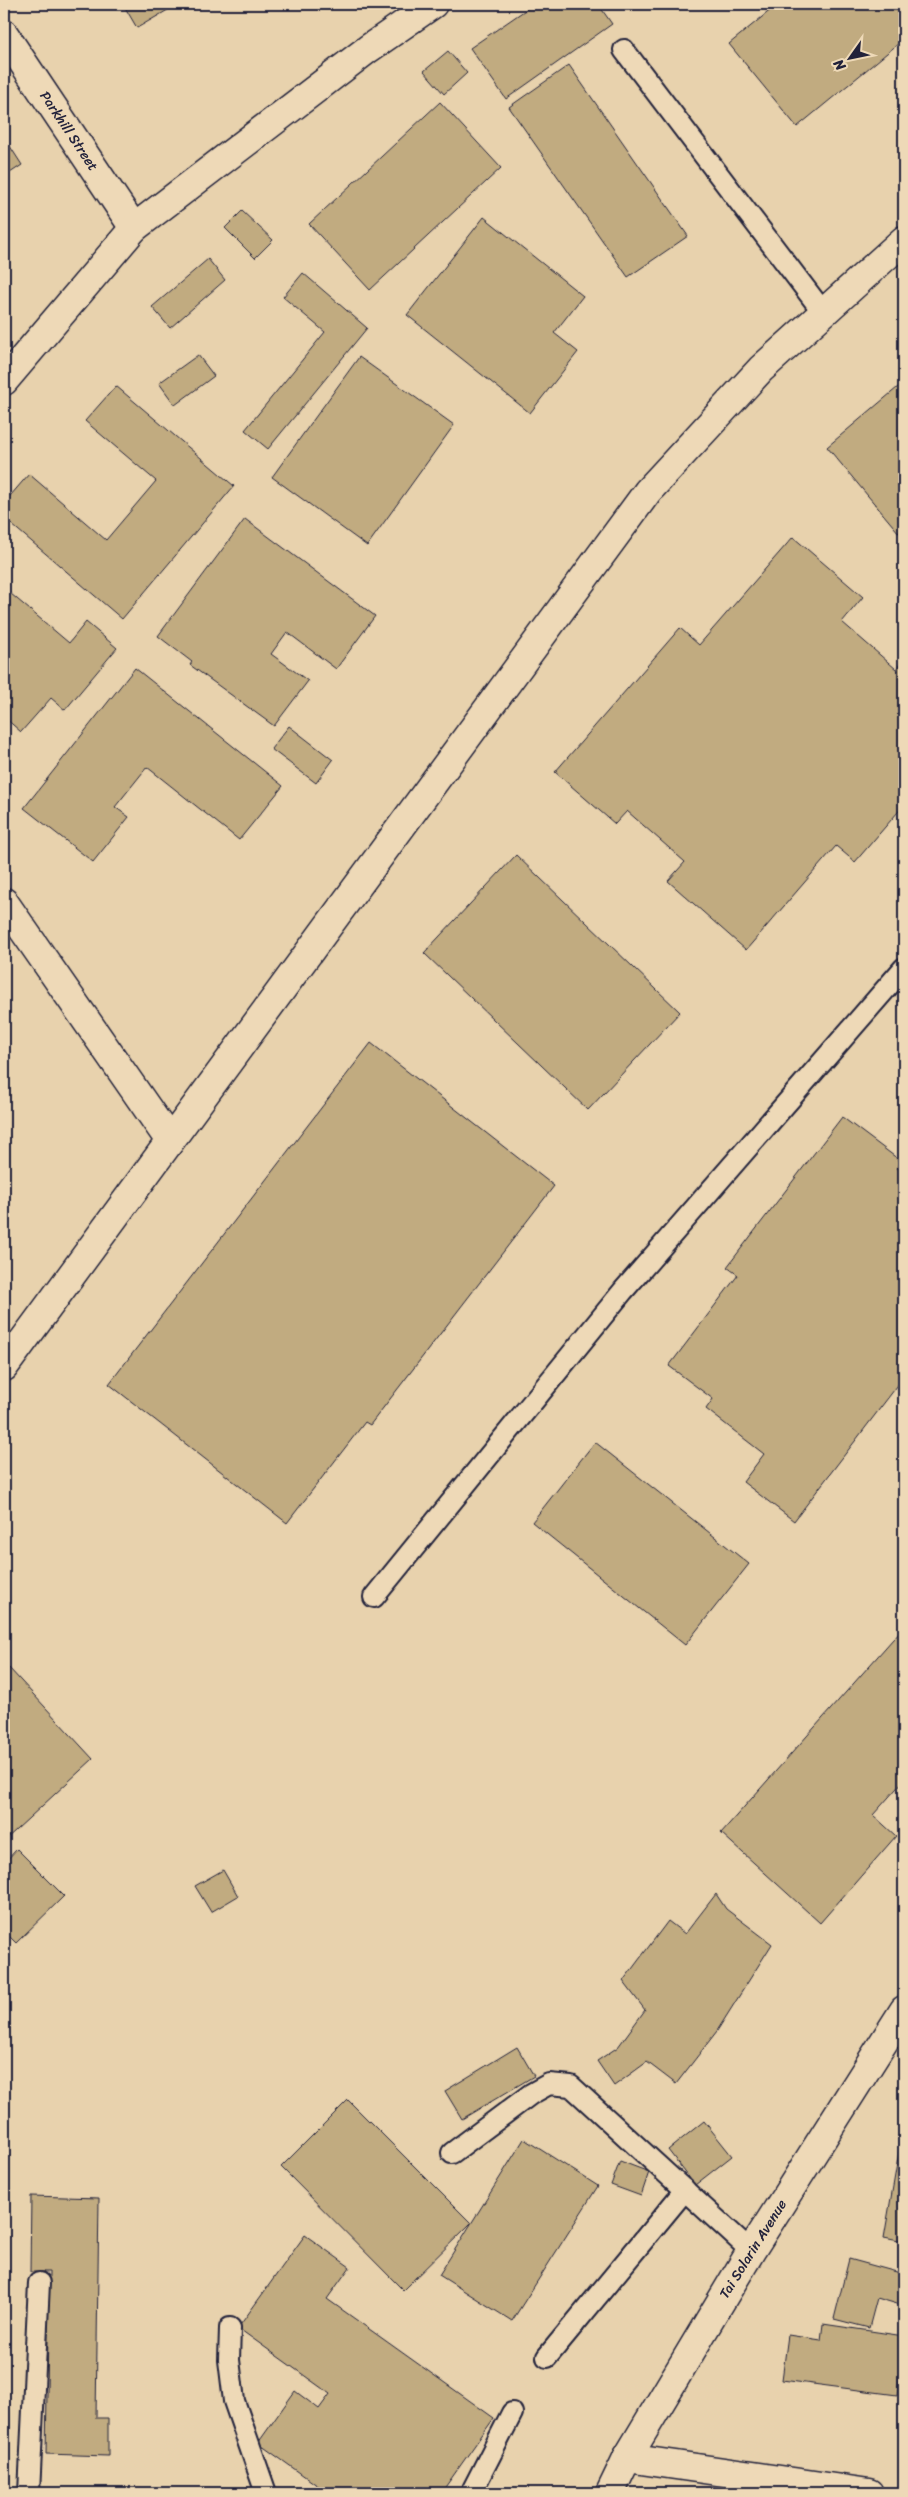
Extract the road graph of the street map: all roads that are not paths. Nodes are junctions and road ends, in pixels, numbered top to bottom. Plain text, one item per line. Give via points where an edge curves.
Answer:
1 (433, 4) edge
2 (4, 34) edge
3 (624, 50) dead end
4 (134, 228) junction
5 (904, 240) edge
6 (823, 312) junction
7 (4, 381) edge
8 (4, 902) edge
9 (904, 968) edge
10 (170, 1141) junction
11 (4, 1367) edge
12 (374, 1598) dead end
13 (904, 2010) edge
14 (452, 2153) dead end
15 (685, 2190) junction
16 (751, 2250) junction
17 (38, 2283) dead end
18 (230, 2328) dead end
19 (547, 2357) dead end
20 (512, 2412) dead end
21 (627, 2458) junction
22 (29, 2493) edge
23 (266, 2493) edge
24 (471, 2493) edge
25 (610, 2493) edge
26 (869, 2493) edge

1 - 4 street via 368,49
2 - 4 street, Parkhill Street
3 - 6 lane
4 - 7 street
5 - 6 street
6 - 10 street via 761,369 648,491
8 - 10 street
9 - 12 lane via 623,1291
10 - 11 street
13 - 16 street, Tai Solarin Avenue
14 - 15 lane via 531,2094 549,2084 571,2086
15 - 16 lane
15 - 19 lane
16 - 21 street, Tai Solarin Avenue
17 - 22 lane
18 - 23 lane via 229,2360 234,2400
20 - 24 lane
21 - 25 street, Tai Solarin Avenue
21 - 26 street

